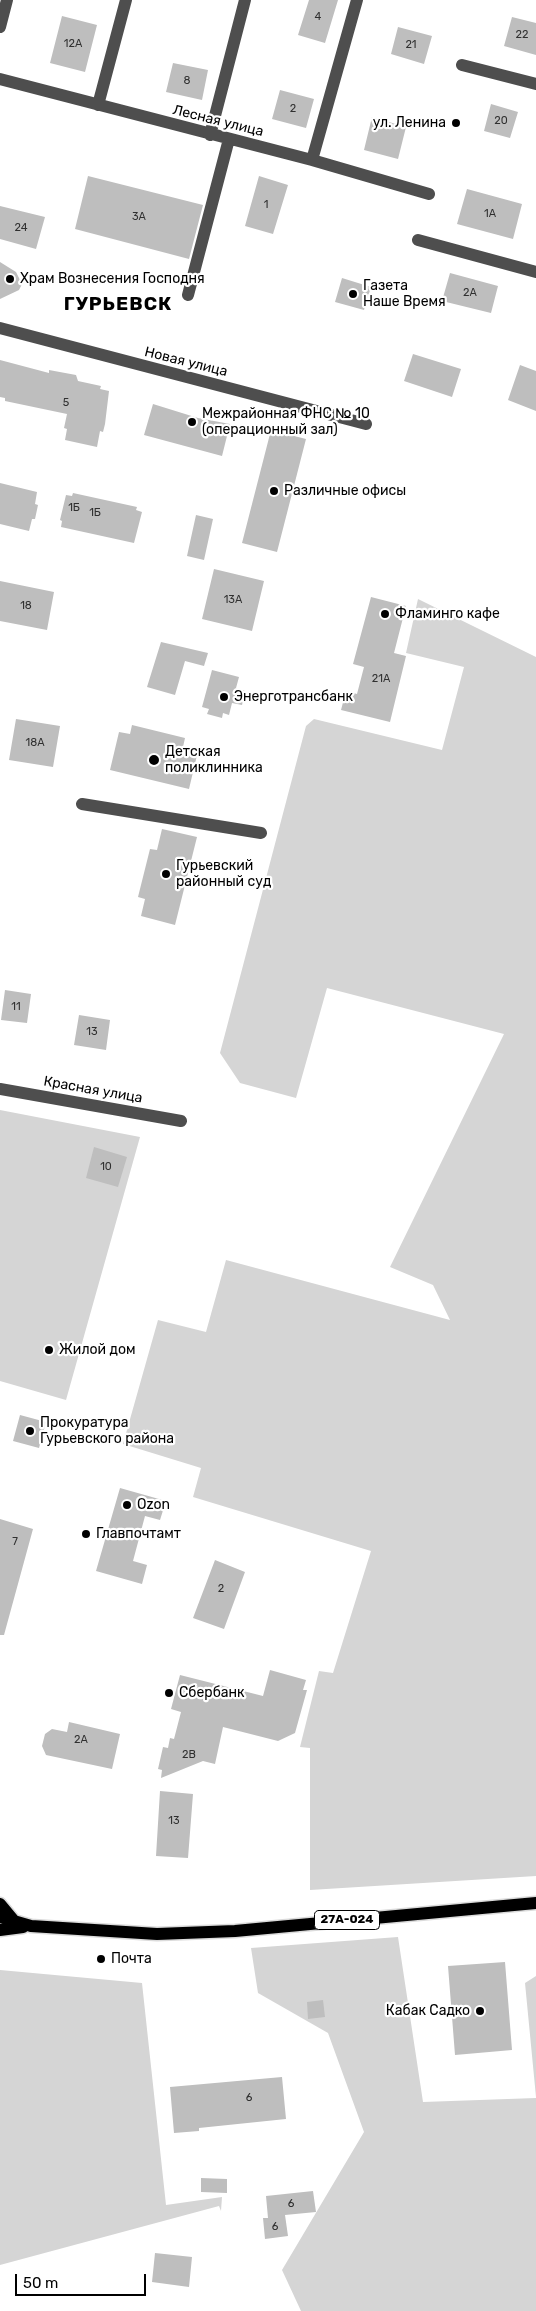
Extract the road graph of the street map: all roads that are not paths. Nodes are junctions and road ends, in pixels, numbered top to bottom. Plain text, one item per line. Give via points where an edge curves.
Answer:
1 (7, 0) edge
2 (126, 0) edge
3 (246, 0) edge
4 (357, 0) edge
5 (0, 28) edge
6 (462, 66) dead end
7 (0, 79) edge
8 (536, 84) edge
9 (98, 105) junction
10 (210, 135) junction
11 (229, 139) junction
12 (312, 160) junction
13 (429, 194) dead end
14 (418, 240) dead end
15 (536, 272) edge
16 (188, 295) dead end
17 (0, 328) edge
18 (366, 424) dead end
19 (82, 804) dead end
20 (261, 833) dead end
21 (0, 1089) edge
22 (181, 1121) dead end
23 (536, 1902) edge
24 (0, 1904) edge
25 (0, 1917) edge
26 (15, 1922) junction
27 (31, 1926) junction
28 (0, 1930) edge

1 - 5 street
2 - 9 street
3 - 10 street
4 - 12 street
6 - 8 street
7 - 9 street, Лесная улица
9 - 10 street, Лесная улица
10 - 11 street, Лесная улица
11 - 12 street, Лесная улица
11 - 16 street
12 - 13 street, Лесная улица
14 - 15 street
17 - 18 street, Новая улица
19 - 20 street
21 - 22 street, Красная улица
23 - 27 main road, 27А-024 via 235,1931 157,1934
24 - 26 main road
25 - 26 main road, 27А-024
26 - 27 main road, 27А-024
27 - 28 main road, 27А-024

